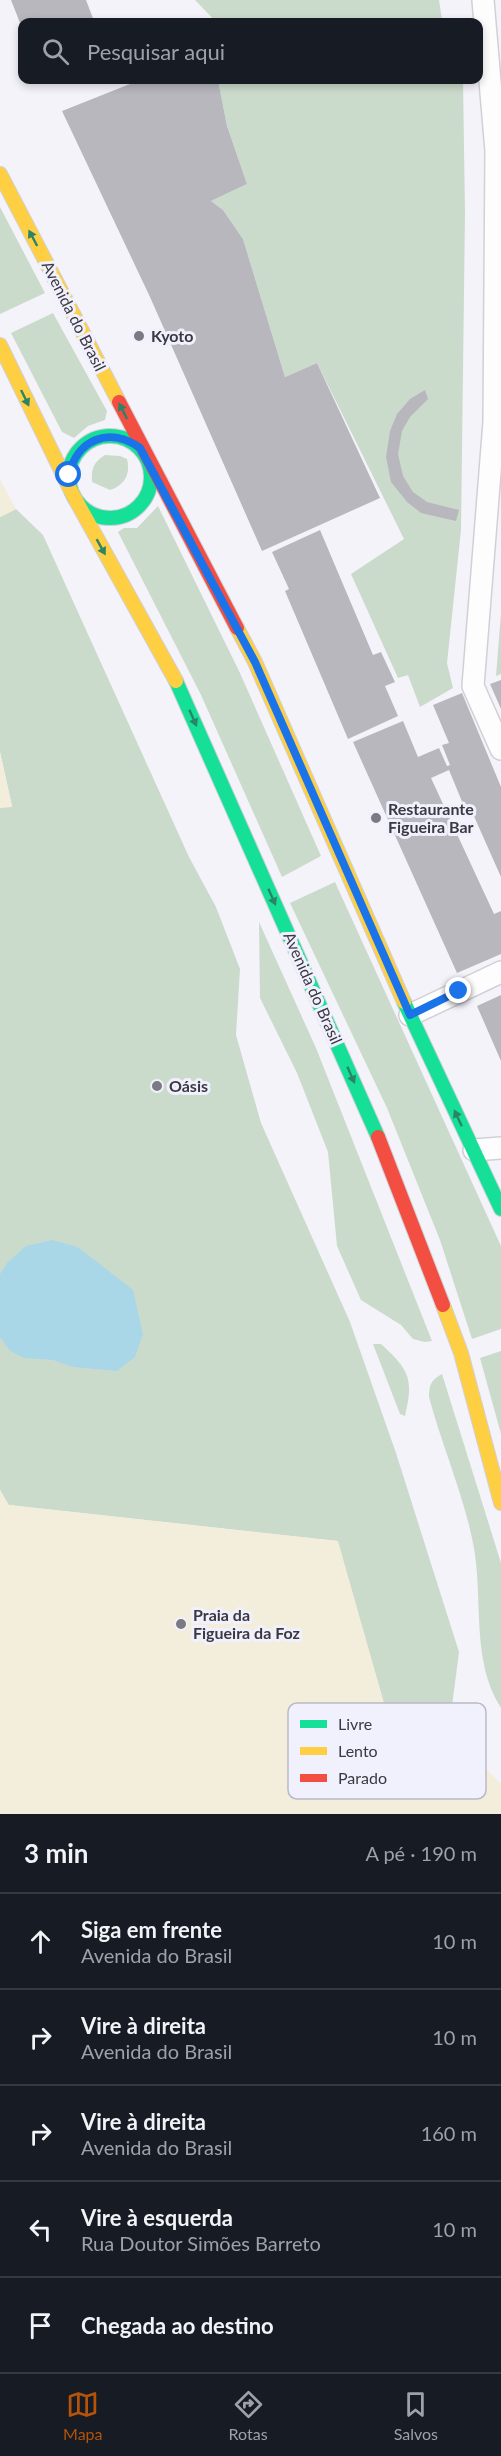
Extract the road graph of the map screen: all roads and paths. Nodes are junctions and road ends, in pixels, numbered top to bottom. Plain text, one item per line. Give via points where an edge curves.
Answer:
1 (483, 0) edge
2 (499, 153) edge
3 (0, 174) edge
4 (0, 345) edge
5 (498, 422) edge
6 (147, 458) junction
7 (73, 495) junction
8 (492, 546) edge
9 (501, 749) edge
10 (501, 972) edge
11 (410, 1015) junction
12 (501, 1148) edge
13 (474, 1150) junction
14 (501, 1209) edge
15 (501, 1503) edge

1 - 2 street
2 - 5 street
6 -> 3 main road, Avenida do Brasil
4 -> 7 main road, Avenida do Brasil
5 - 8 street
6 - 7 main road, Avenida do Brasil via 131,441 117,437 90,441 72,462 69,475
6 - 7 main road, Avenida do Brasil via 152,480 149,492 134,511 112,518 100,517 82,507
6 - 11 main road, Avenida do Brasil via 255,662
7 -> 15 main road, Avenida do Brasil via 183,694 392,1168 461,1353
8 - 9 street via 473,686
10 - 11 street
13 -> 11 main road, Avenida do Brasil
12 - 13 street
13 - 14 main road, Avenida do Brasil

